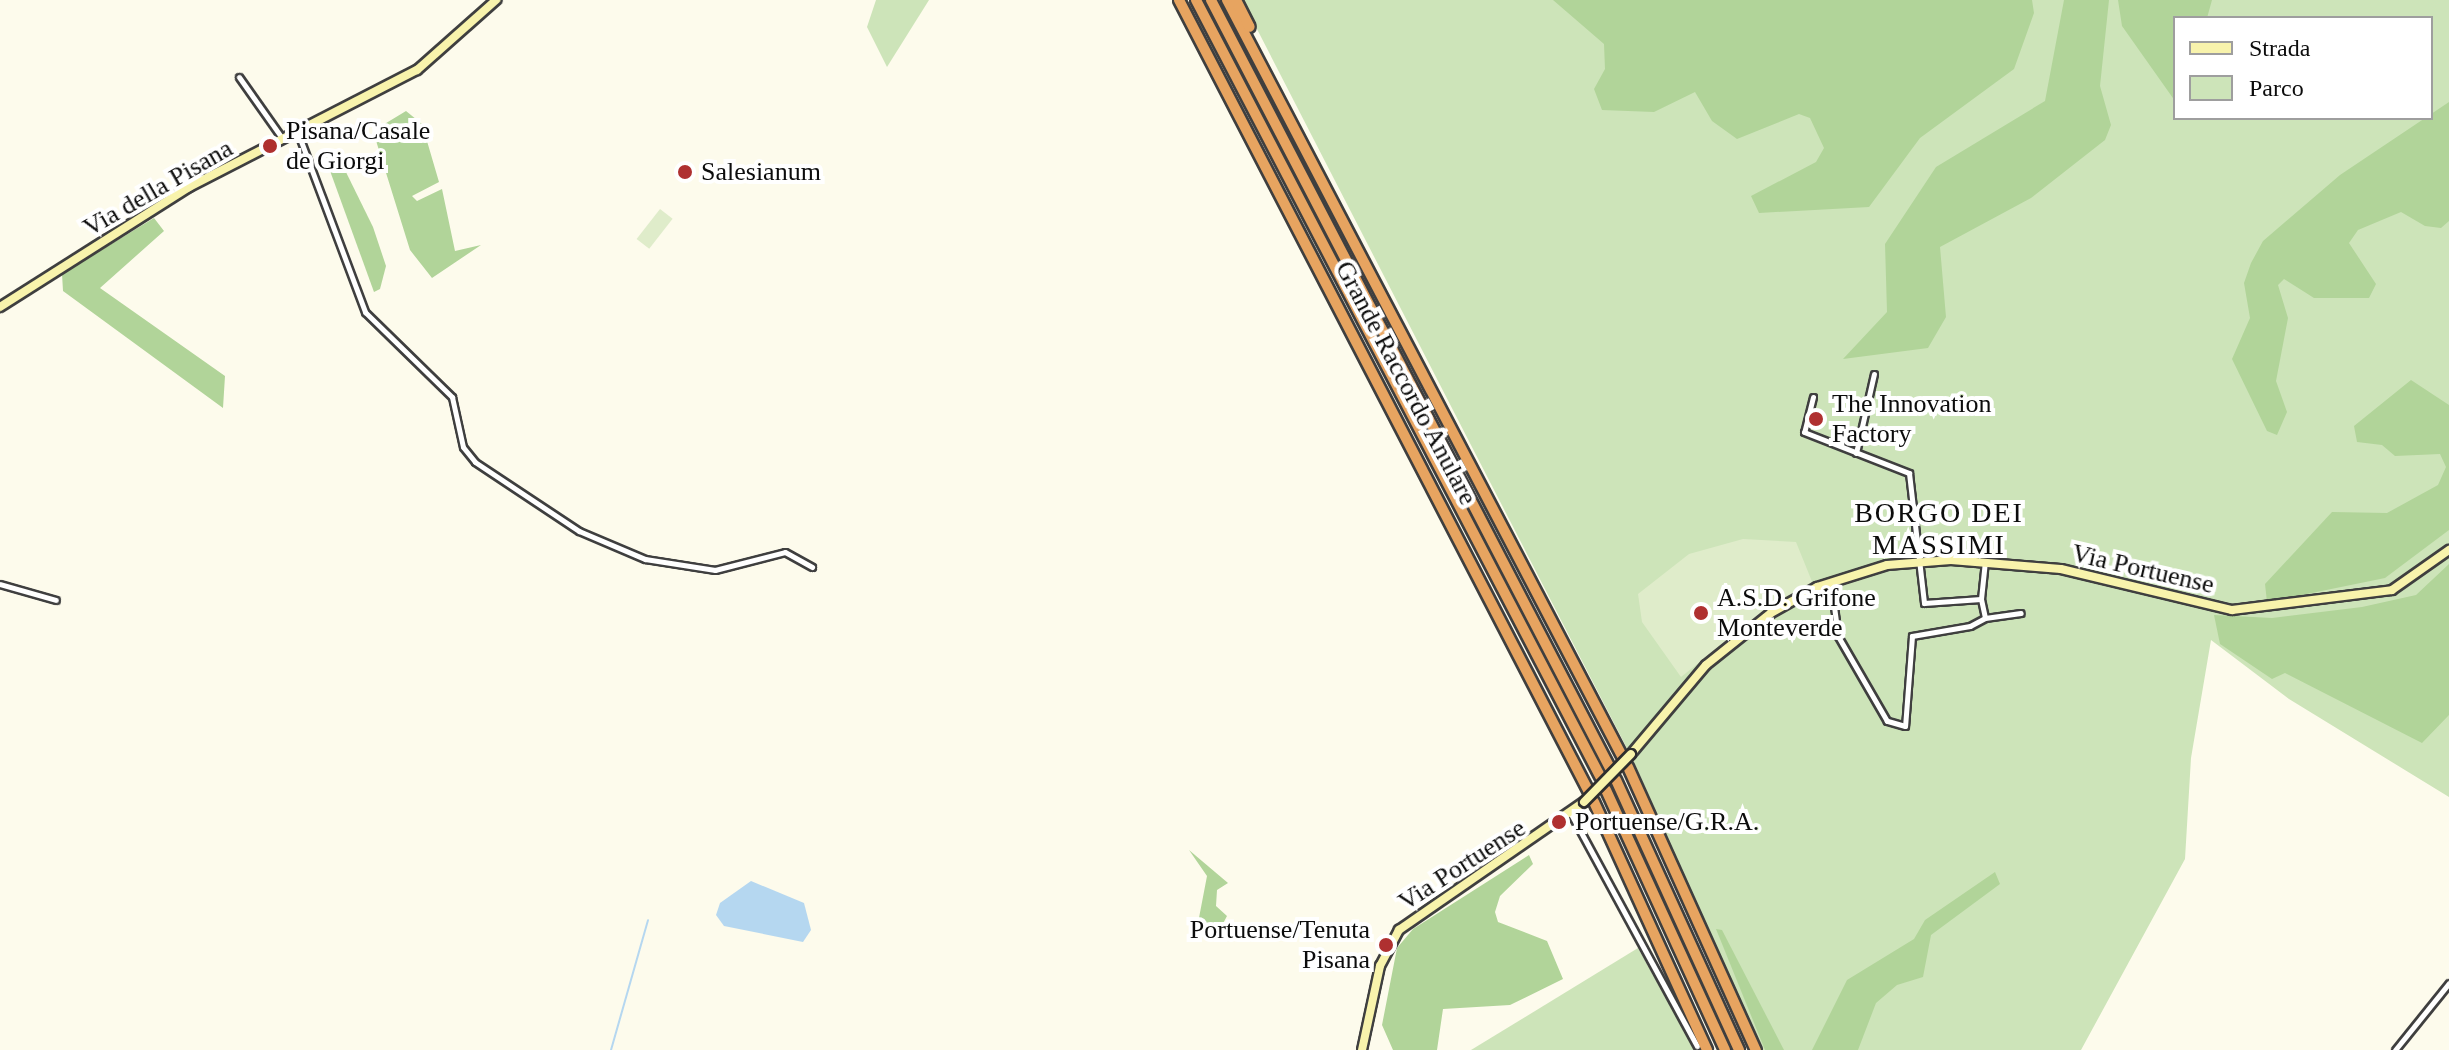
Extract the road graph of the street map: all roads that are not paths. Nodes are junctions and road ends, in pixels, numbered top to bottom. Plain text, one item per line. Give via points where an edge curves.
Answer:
1 (496, 0) edge
2 (1179, 0) edge
3 (1196, 0) edge
4 (1211, 0) edge
5 (1227, 0) edge
6 (1236, 0) edge
7 (239, 77) dead end
8 (1291, 116) junction
9 (299, 136) junction
10 (285, 142) junction
11 (0, 307) edge
12 (1874, 374) dead end
13 (1813, 397) dead end
14 (1856, 453) junction
15 (2449, 550) edge
16 (1915, 561) junction
17 (1985, 561) junction
18 (812, 567) dead end
19 (1830, 582) junction
20 (0, 584) edge
21 (1981, 599) junction
22 (56, 600) dead end
23 (2021, 613) dead end
24 (1985, 618) junction
25 (1626, 755) junction
26 (1628, 767) dead end
27 (1610, 768) dead end
28 (1600, 776) dead end
29 (1616, 780) dead end
30 (1588, 790) dead end
31 (1606, 790) dead end
32 (1589, 802) junction
33 (1571, 814) junction
34 (2449, 983) edge
35 (1702, 1048) edge
36 (1362, 1050) edge
37 (1725, 1050) edge
38 (1739, 1050) edge
39 (1756, 1050) edge
40 (2395, 1050) edge

1 - 9 main road, Via della Pisana via 423,66
2 - 30 highway, Grande Raccordo Anulare
3 - 28 highway, Grande Raccordo Anulare
4 - 27 highway, Grande Raccordo Anulare
5 - 8 highway
6 - 8 highway
7 - 10 street
8 - 25 highway, Grande Raccordo Anulare
9 - 10 main road, Via della Pisana
9 - 18 street via 365,312 452,397 463,447 475,462 579,531 645,559 721,570 785,552
10 - 11 main road, Via della Pisana via 189,187
12 - 14 street
13 - 14 street via 1804,432
14 - 16 street via 1909,473
15 - 17 main road, Via Portuense via 2392,590 2232,610 2114,577
16 - 17 main road, Via Portuense
16 - 19 main road, Via Portuense
16 - 21 street via 1924,603
17 - 21 street
19 - 24 street via 1838,636 1887,721 1897,725 1905,726 1912,636
19 - 25 main road, Via Portuense via 1784,604 1706,665
20 - 22 street
21 - 24 street
23 - 24 street
25 - 32 main road, Via Portuense, bridge
26 - 39 highway
29 - 38 highway
31 - 37 highway
32 - 33 main road, Via Portuense
32 - 35 highway
33 - 35 street
33 - 36 main road, Via Portuense via 1399,930 1380,966
34 - 40 street

